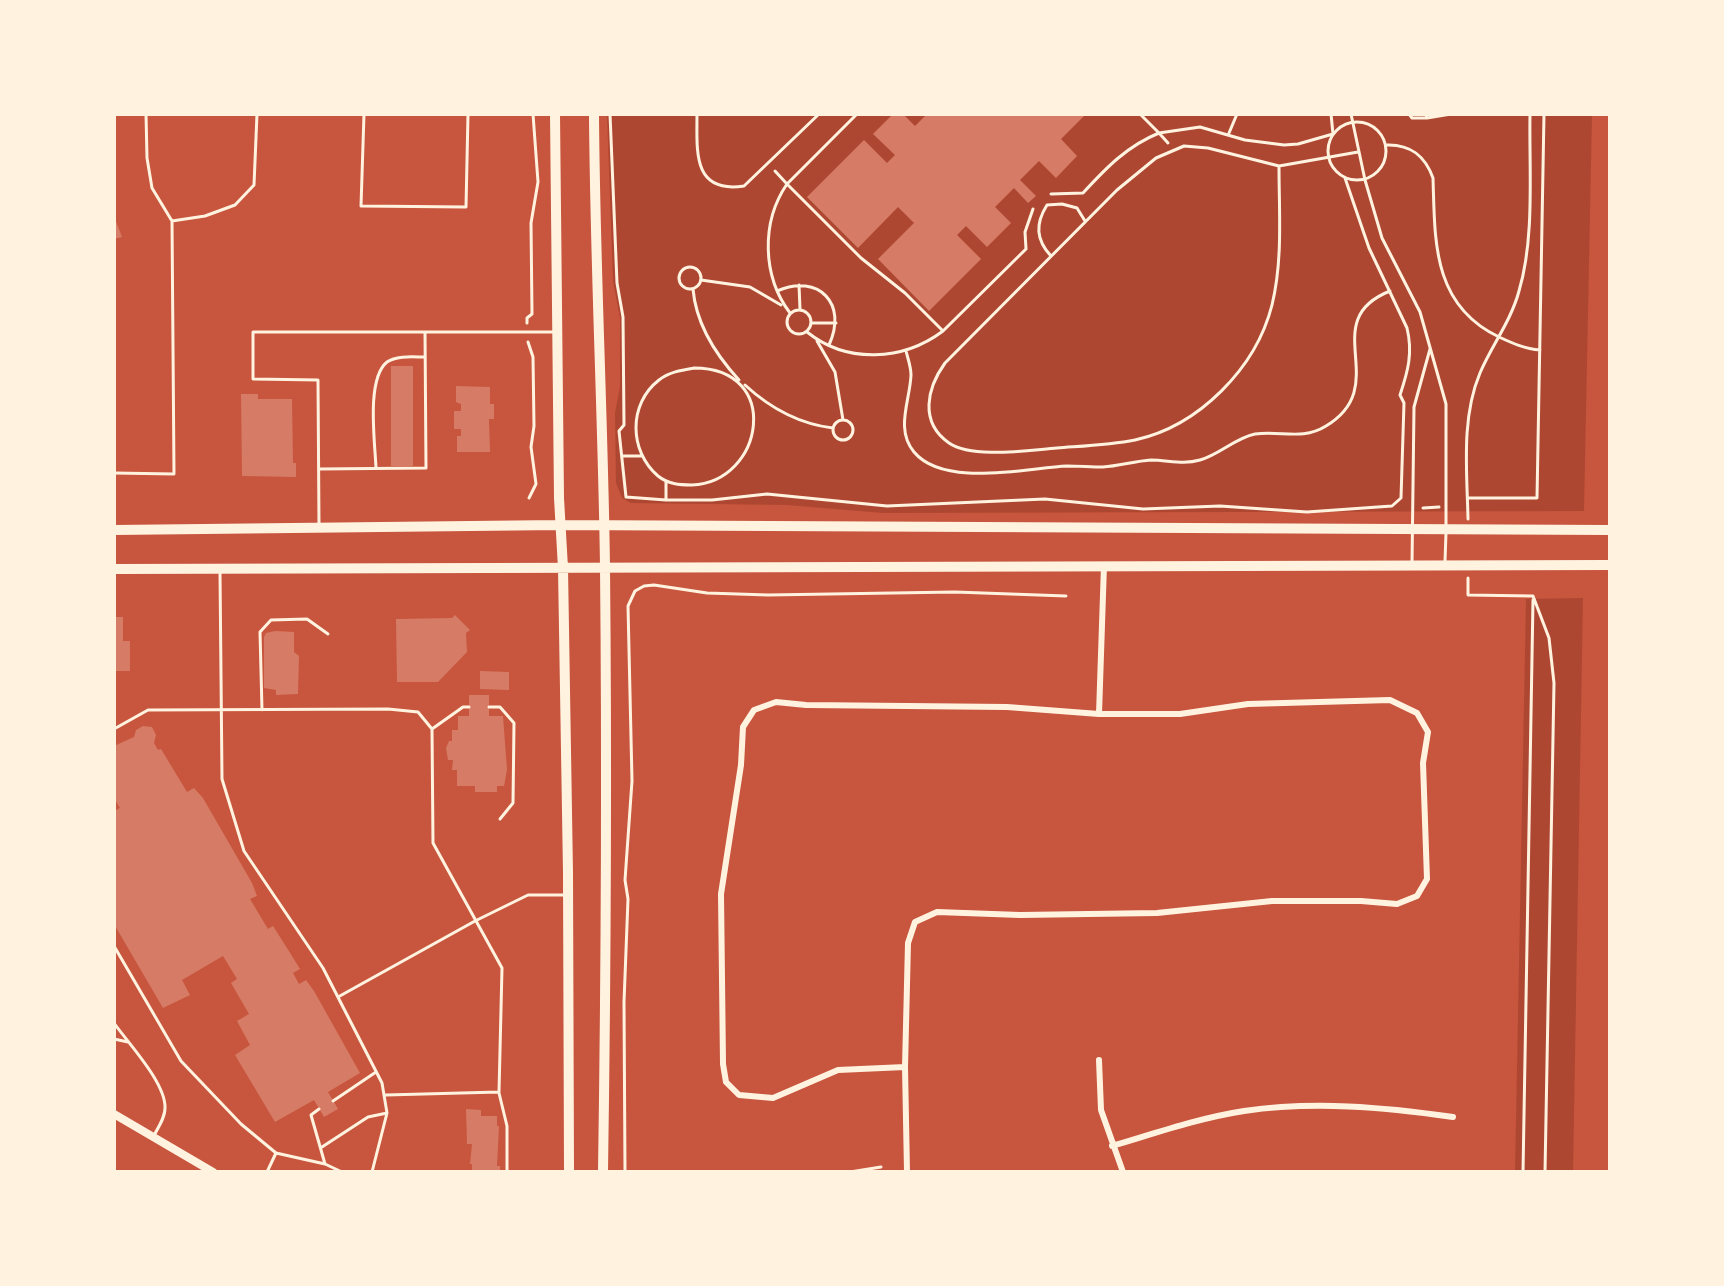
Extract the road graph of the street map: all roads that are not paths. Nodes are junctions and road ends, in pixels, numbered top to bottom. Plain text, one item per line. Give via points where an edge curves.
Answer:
1 (146, 114) edge
2 (257, 114) edge
3 (364, 114) edge
4 (468, 114) edge
5 (555, 114) edge
6 (594, 114) edge
7 (697, 114) edge
8 (819, 114) edge
9 (1351, 114) edge
10 (1358, 152) junction
11 (1279, 166) junction
12 (172, 221) junction
13 (1085, 221) junction
14 (1051, 257) junction
15 (425, 332) junction
16 (556, 332) junction
17 (1431, 346) junction
18 (425, 357) junction
19 (319, 469) junction
20 (376, 469) junction
21 (114, 473) edge
22 (559, 525) junction
23 (604, 526) junction
24 (319, 529) junction
25 (114, 530) edge
26 (1610, 530) edge
27 (1413, 531) junction
28 (1446, 531) junction
29 (1412, 564) junction
30 (1445, 564) junction
31 (1104, 565) junction
32 (1610, 565) edge
33 (220, 568) junction
34 (563, 568) junction
35 (605, 568) junction
36 (114, 569) edge
37 (328, 634) dead end
38 (469, 707) dead end
39 (489, 707) dead end
40 (220, 711) junction
41 (262, 711) junction
42 (1099, 714) junction
43 (114, 729) edge
44 (432, 729) junction
45 (500, 819) dead end
46 (568, 895) junction
47 (475, 921) junction
48 (114, 946) edge
49 (338, 997) junction
50 (114, 1023) edge
51 (114, 1039) edge
52 (128, 1042) junction
53 (1099, 1060) dead end
54 (905, 1067) junction
55 (376, 1072) junction
56 (499, 1092) junction
57 (386, 1095) junction
58 (333, 1101) dead end
59 (319, 1109) dead end
60 (387, 1113) junction
61 (114, 1114) edge
62 (1453, 1117) dead end
63 (153, 1137) junction
64 (1112, 1146) junction
65 (322, 1147) junction
66 (276, 1153) junction
67 (325, 1164) junction
68 (213, 1172) edge
69 (267, 1172) edge
70 (342, 1172) edge
71 (372, 1172) edge
72 (507, 1172) edge
73 (569, 1172) edge
74 (603, 1172) edge
75 (907, 1172) edge
76 (1123, 1172) edge

1 - 12 lane via 152,188
2 - 12 lane via 254,185 235,205
3 - 4 lane via 361,206 466,207
5 - 16 main road
6 - 23 main road
7 - 8 lane via 698,165 709,180 728,188 744,186
9 - 10 lane
10 - 11 lane
10 - 17 lane via 1382,238 1420,312
11 - 13 lane via 1184,146 1137,172
11 - 14 lane via 1279,248 1271,307 1253,353 1192,415 1137,440 1102,445 978,452 949,443 930,419 930,388 937,375
12 - 21 lane via 174,474
13 - 14 lane
13 - 14 lane via 1077,208 1047,205 1039,217 1038,234
15 - 16 lane
15 - 18 lane
15 - 19 lane via 253,332 253,379 318,380
16 - 22 main road
17 - 27 lane via 1414,407
17 - 28 lane via 1446,404
18 - 20 lane via 396,358 379,373 374,388
18 - 20 lane via 426,468
19 - 20 lane
19 - 24 lane
22 - 23 main road
22 - 24 main road
22 - 34 main road
23 - 27 main road
23 - 35 main road
24 - 25 main road
26 - 28 main road
27 - 28 main road
27 - 29 lane
28 - 30 lane
29 - 30 main road
29 - 31 main road
30 - 32 main road
31 - 35 main road
31 - 42 street
33 - 34 main road
33 - 36 main road
33 - 40 lane
34 - 35 main road
34 - 46 main road
35 - 74 main road
37 - 41 lane via 307,619 271,620 260,632
38 - 44 lane
39 - 45 lane via 500,707 514,723 513,803
40 - 41 lane
40 - 43 lane via 148,710
40 - 49 lane via 222,779 244,851
41 - 44 lane via 418,712
42 - 54 street via 776,702 754,710 743,727 721,894 726,1082 739,1095 773,1098 838,1070
42 - 54 street via 1390,700 1417,713 1428,732 1423,763 1427,879 1417,896 1397,904 1272,901 1157,913 937,912 915,922 908,943
44 - 47 lane via 433,843
46 - 47 lane via 528,895
46 - 73 main road
47 - 49 lane
47 - 56 lane via 502,968
48 - 66 lane via 181,1061
49 - 55 lane
50 - 52 lane
51 - 52 lane
52 - 63 lane via 164,1098 163,1117
53 - 64 street via 1101,1110
54 - 75 street
55 - 57 lane
55 - 58 lane
56 - 57 lane
56 - 72 lane via 507,1126
57 - 60 lane
59 - 65 lane via 311,1115
60 - 65 lane via 368,1117
60 - 71 lane
61 - 63 street
62 - 64 street via 1336,1104 1279,1107 1196,1120
63 - 68 street
64 - 76 street
65 - 67 lane
66 - 67 lane
66 - 69 lane
67 - 70 lane

